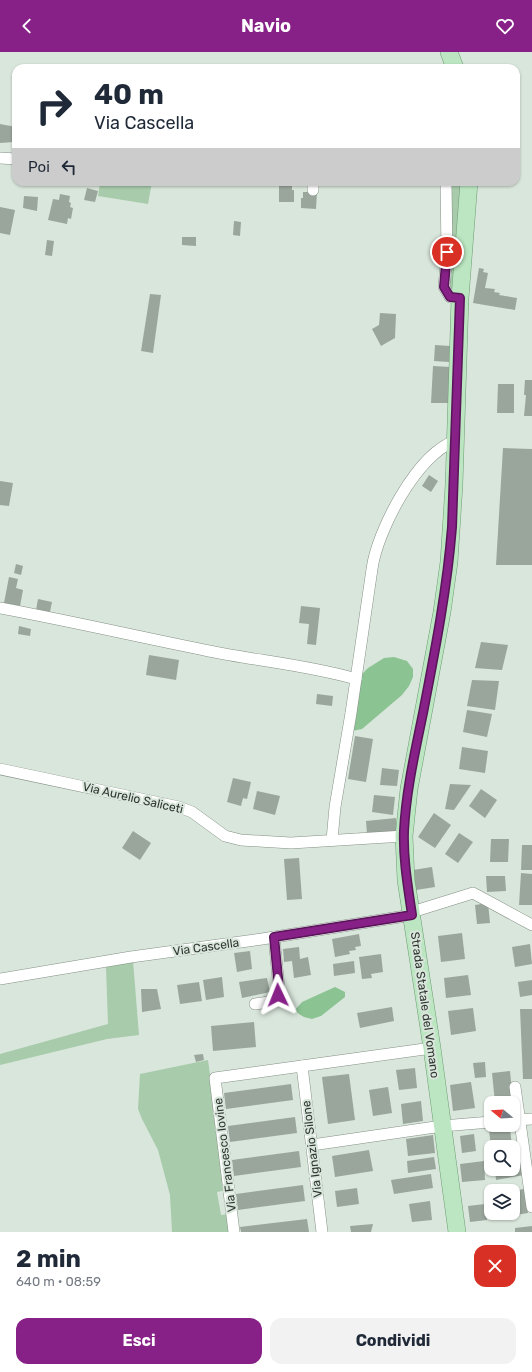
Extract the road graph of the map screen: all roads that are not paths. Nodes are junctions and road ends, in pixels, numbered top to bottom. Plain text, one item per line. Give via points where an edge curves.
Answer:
1 (449, 52) edge
2 (454, 64) edge
3 (0, 158) edge
4 (12, 159) edge
5 (446, 186) edge
6 (469, 186) edge
7 (460, 298) junction
8 (455, 441) junction
9 (0, 608) edge
10 (356, 680) junction
11 (0, 770) edge
12 (404, 836) junction
13 (332, 840) junction
14 (412, 914) junction
15 (532, 924) edge
16 (274, 937) junction
17 (0, 978) edge
18 (255, 1004) dead end
19 (432, 1048) junction
20 (302, 1066) junction
21 (515, 1087) dead end
22 (515, 1096) edge
23 (520, 1120) edge
24 (532, 1120) edge
25 (484, 1123) edge
26 (442, 1126) junction
27 (518, 1132) edge
28 (312, 1145) junction
29 (532, 1207) edge
30 (234, 1232) edge
31 (322, 1232) edge
32 (457, 1232) edge

1 - 2 main road
3 - 4 street
5 - 7 street via 447,252 444,287 450,297
6 - 7 main road, Strada Statale del Vomano
7 - 8 main road, Strada Statale del Vomano
8 - 10 street via 435,454 414,475 379,540 373,561
8 - 12 main road, Strada Statale del Vomano via 452,527 447,576 411,775
9 - 10 street via 210,651 335,673
10 - 13 street
11 - 13 street, Via Aurelio Saliceti via 178,807 192,812 225,836 236,840
12 - 13 street, Via Aurelio Saliceti
12 - 14 main road, Strada Statale del Vomano via 405,867
14 - 15 street, Via Cascella via 474,893
14 - 16 street, Via Cascella
14 - 19 main road, Strada Statale del Vomano
16 - 17 street, Via Cascella
16 - 18 street via 278,995 273,1001
19 - 20 street
19 - 26 main road, Strada Statale del Vomano
20 - 28 street, Via Ignazio Silone
20 - 30 street, Via Francesco Iovine via 215,1078
21 - 22 street
23 - 24 street
25 - 26 street
26 - 28 street
26 - 32 main road, Strada Statale del Vomano
27 - 29 street
28 - 31 street, Via Ignazio Silone

